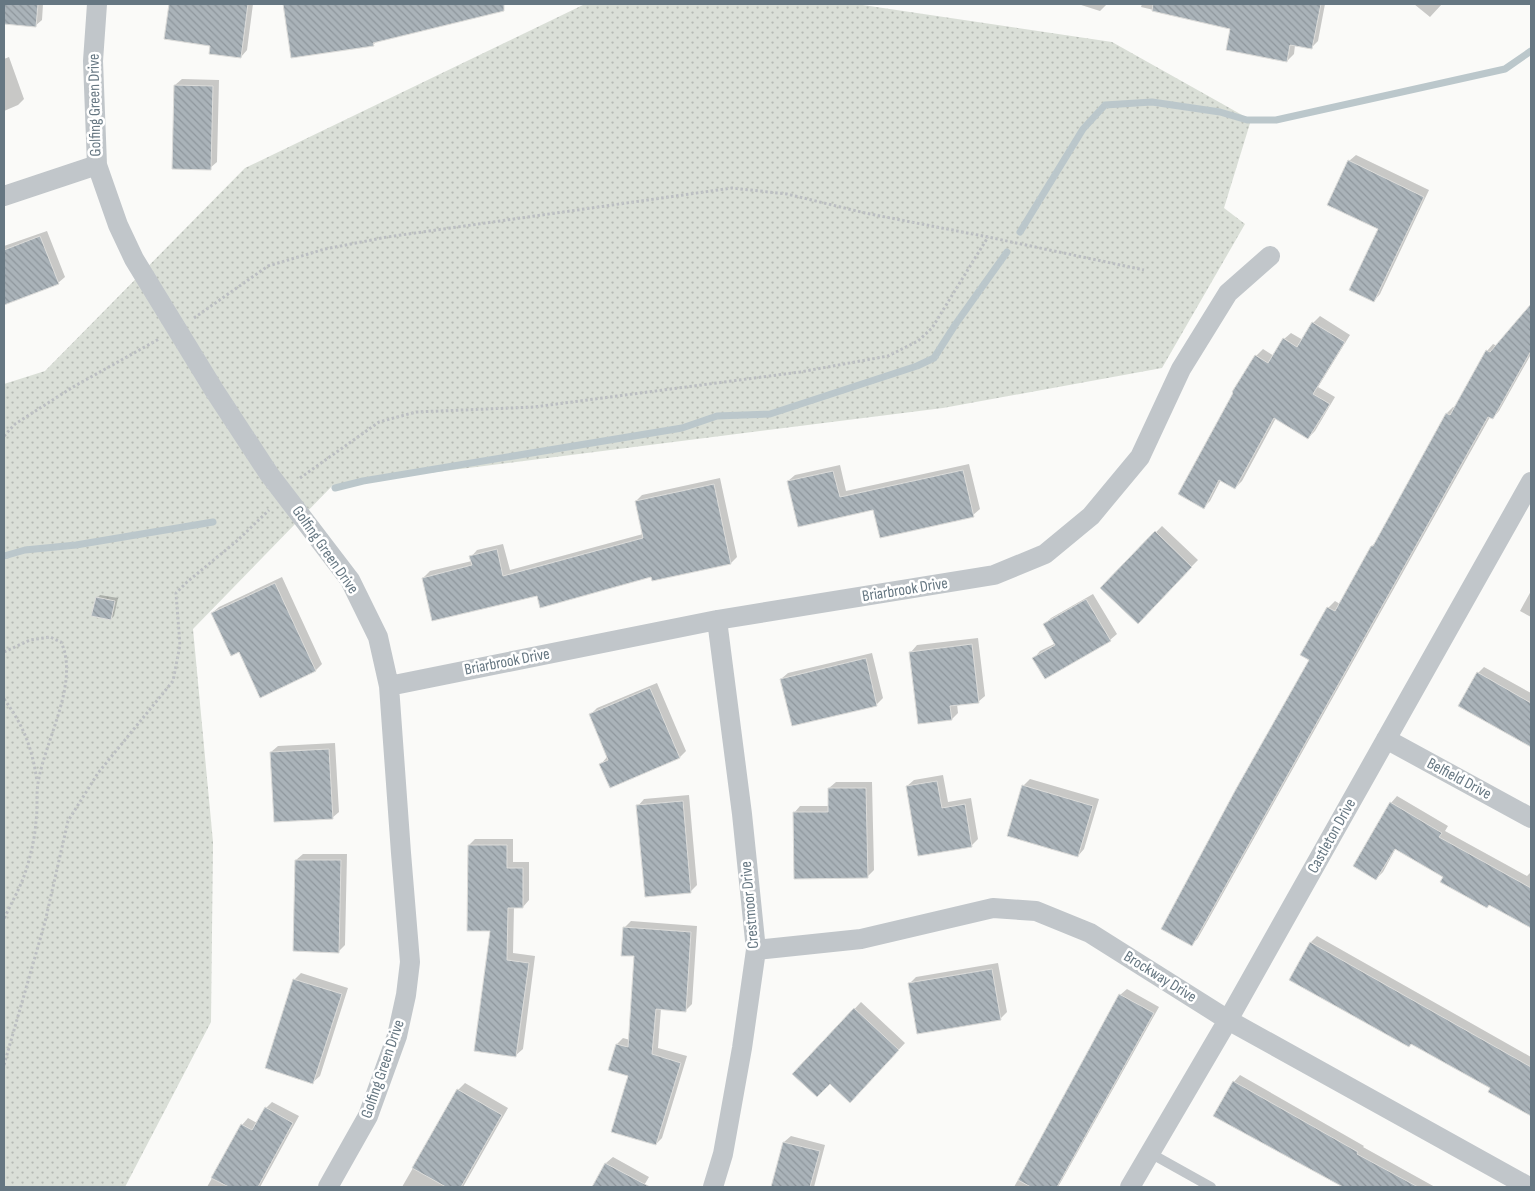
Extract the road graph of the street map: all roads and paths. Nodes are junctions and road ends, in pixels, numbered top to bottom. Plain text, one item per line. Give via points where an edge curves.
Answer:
1 (98, 4) edge
2 (96, 165) junction
3 (4, 196) edge
4 (988, 237) junction
5 (1270, 256) dead end
6 (1144, 270) dead end
7 (177, 330) junction
8 (4, 436) edge
9 (1531, 482) edge
10 (285, 494) junction
11 (718, 620) junction
12 (4, 652) edge
13 (389, 686) junction
14 (4, 699) edge
15 (1386, 739) junction
16 (38, 784) junction
17 (1531, 818) edge
18 (4, 919) edge
19 (756, 950) junction
20 (1228, 1020) junction
21 (4, 1066) edge
22 (1150, 1153) junction
23 (328, 1187) edge
24 (713, 1187) edge
25 (1130, 1187) edge
26 (1211, 1187) edge
27 (1529, 1187) edge

1 - 2 street, Golfing Green Drive via 92,61
2 - 3 street
2 - 7 street, Golfing Green Drive via 134,259
4 - 6 path
4 - 7 path via 787,194 732,188 387,237 325,249 268,266
4 - 10 path via 932,328 918,341 888,356 800,372 534,406 416,412 379,422 299,479
5 - 11 street, Briarbrook Drive via 1228,293 1181,369 1140,457 1091,516 1045,554 994,575
7 - 8 path via 73,387 15,424
7 - 10 street, Golfing Green Drive
9 - 15 street, Castleton Drive
10 - 13 street, Golfing Green Drive via 350,580 378,638
10 - 21 path via 176,593 180,645 172,681 98,773 68,821 45,922
11 - 13 street, Briarbrook Drive
11 - 19 street, Crestmoor Drive
12 - 16 path via 30,640 50,637 60,642 65,651 64,696
13 - 23 street, Golfing Green Drive via 410,962 406,995 397,1036 372,1107
14 - 16 path via 27,736
15 - 17 street, Belfield Drive
15 - 20 street, Castleton Drive
16 - 18 path via 36,822 26,871
19 - 20 street, Brockway Drive via 861,939 993,908 1036,911 1090,933
19 - 24 street, Crestmoor Drive via 723,1154
20 - 22 street, Castleton Drive
20 - 27 street, Brockway Drive
22 - 25 street, Castleton Drive
22 - 26 lane

